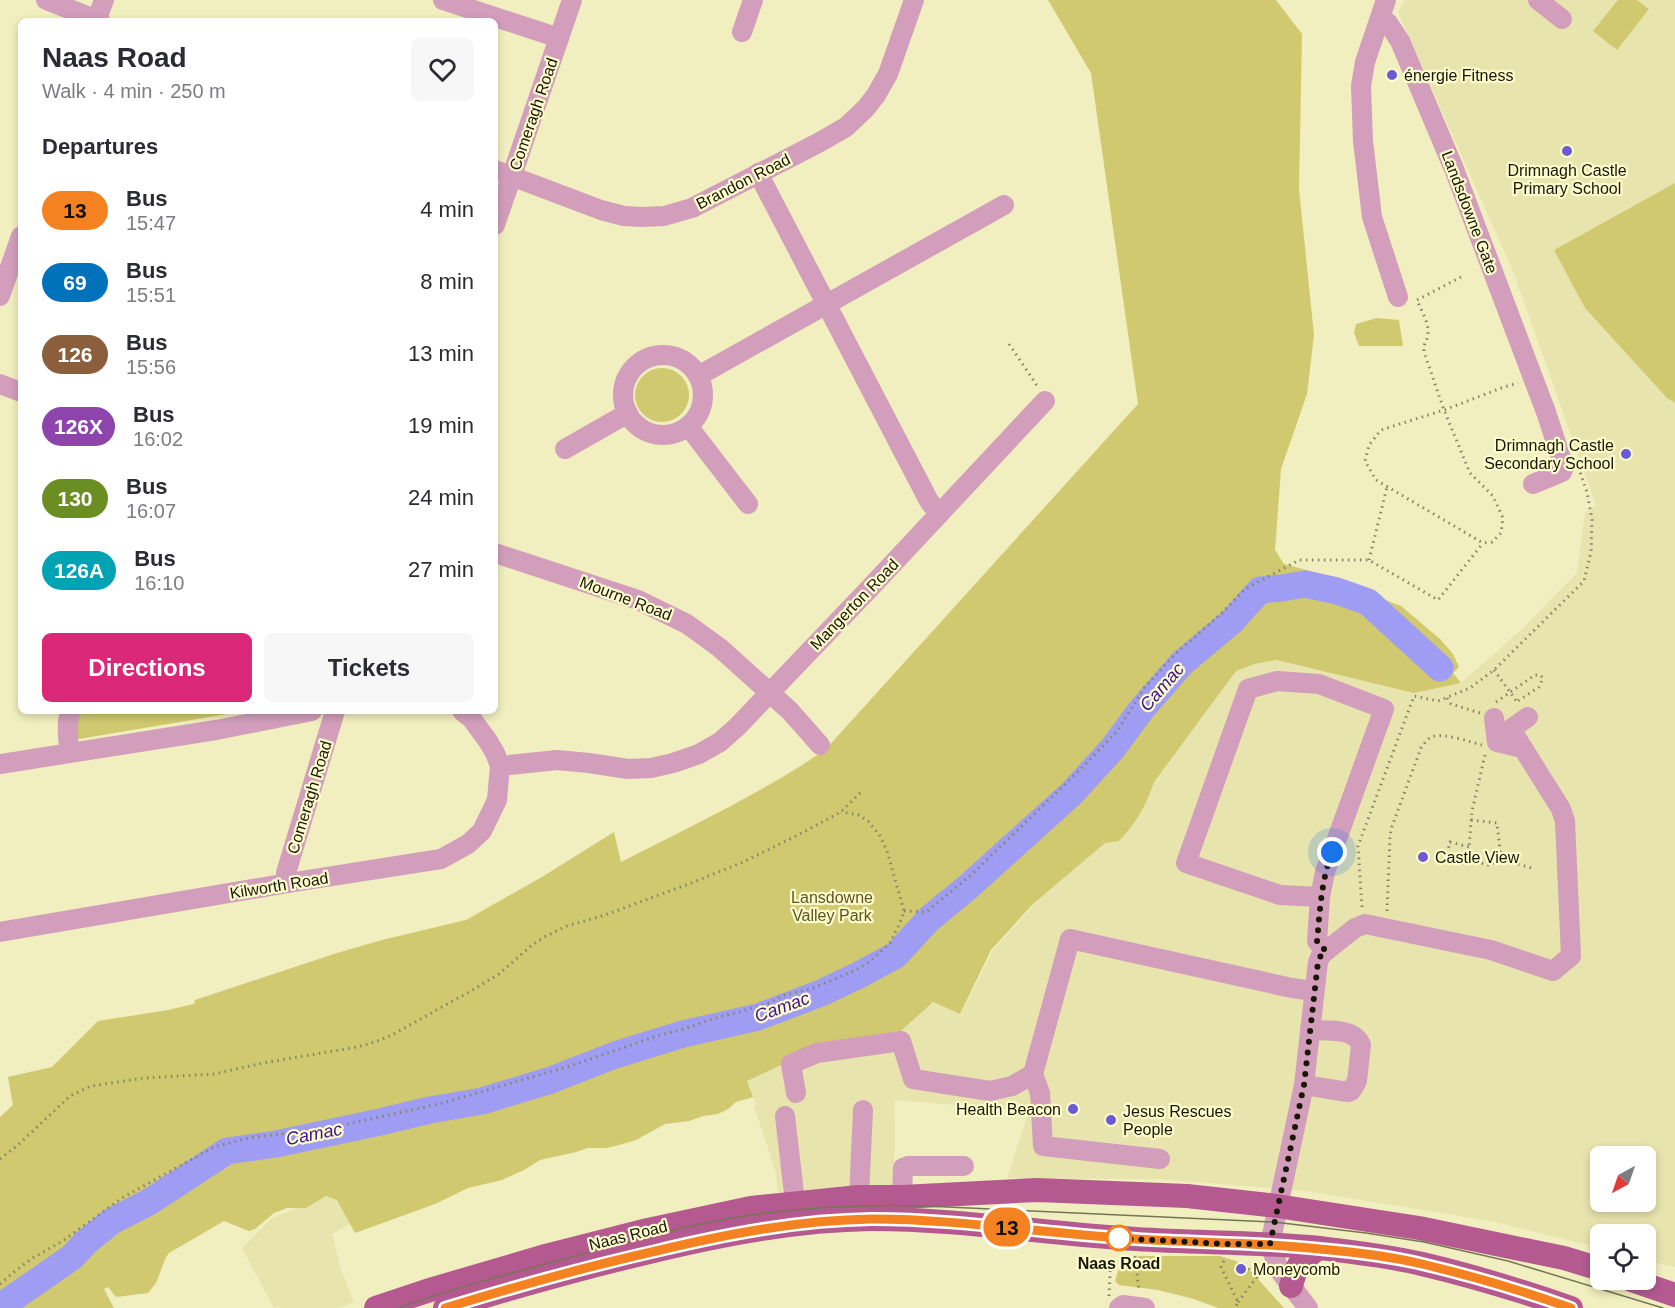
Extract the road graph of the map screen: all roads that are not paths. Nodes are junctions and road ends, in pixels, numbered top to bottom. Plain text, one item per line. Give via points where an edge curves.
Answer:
1 (46, 0) edge
2 (104, 0) edge
3 (443, 0) edge
4 (572, 0) edge
5 (753, 0) edge
6 (914, 0) edge
7 (1538, 0) edge
8 (1383, 9) edge
9 (91, 18) edge
10 (99, 18) edge
11 (498, 18) edge
12 (498, 18) edge
13 (1562, 19) dead end
14 (742, 32) dead end
15 (559, 38) junction
16 (503, 173) edge
17 (758, 173) junction
18 (1004, 205) dead end
19 (498, 206) edge
20 (18, 245) edge
21 (0, 296) edge
22 (1398, 297) dead end
23 (826, 305) junction
24 (698, 376) junction
25 (0, 384) edge
26 (18, 391) edge
27 (1045, 401) road end
28 (628, 413) junction
29 (688, 426) junction
30 (565, 449) dead end
31 (1533, 484) dead end
32 (748, 504) dead end
33 (939, 514) junction
34 (498, 554) edge
35 (769, 693) junction
36 (1522, 710) road end
37 (1490, 711) road end
38 (70, 714) edge
39 (282, 714) edge
40 (334, 714) edge
41 (466, 714) edge
42 (242, 718) edge
43 (820, 745) dead end
44 (1522, 748) junction
45 (69, 752) junction
46 (0, 764) edge
47 (500, 766) junction
48 (288, 883) junction
49 (1320, 903) junction
50 (0, 932) edge
51 (1326, 951) junction
52 (1314, 991) junction
53 (1310, 1030) junction
54 (1033, 1074) junction
55 (1304, 1085) junction
56 (796, 1093) dead end
57 (863, 1110) dead end
58 (785, 1116) dead end
59 (1160, 1159) dead end
60 (964, 1166) dead end
61 (859, 1197) junction
62 (902, 1197) junction
63 (795, 1202) junction
64 (1277, 1206) junction
65 (1270, 1244) junction
66 (1319, 1248) junction
67 (1590, 1266) edge
68 (1291, 1286) junction
69 (1656, 1289) edge
70 (1675, 1295) edge
71 (376, 1308) edge
72 (445, 1308) edge
73 (1308, 1308) edge
74 (1571, 1308) edge

1 - 9 street
2 - 10 street
3 - 12 street, Comeragh Road
4 - 15 street, Comeragh Road
5 - 14 street
6 - 17 street, Brandon Road via 888,74 866,108 846,127
7 - 13 street
8 - 22 street via 1361,86 1363,141 1372,217
8 - 31 street, Landsdowne Gate via 1426,100 1493,269 1564,467 1562,472
11 - 15 street, Comeragh Road
15 - 16 street, Comeragh Road
16 - 17 street, Brandon Road via 601,210 642,217 692,208
16 - 19 street, Comeragh Road
17 - 23 street
18 - 23 street
20 - 21 street
23 - 24 street
23 - 33 street
24 - 28 street via 677,358 649,357 628,376 623,395
24 - 29 street via 702,403
25 - 26 street
27 - 33 street, Mangerton Road
28 - 29 street via 639,426 655,434 672,434
28 - 30 street
29 - 32 street
33 - 35 street, Mangerton Road
34 - 35 street, Mourne Road via 638,600 676,618 720,648
35 - 43 street, Mourne Road
35 - 47 street via 720,742 673,763 628,769 557,760
36 - 44 street via 1511,729
37 - 44 street via 1492,743
38 - 45 street
39 - 42 street
40 - 48 street, Comeragh Road via 286,873
41 - 47 street via 488,741
42 - 45 street
44 - 51 street via 1565,821 1571,956 1553,971 1491,950 1365,924
45 - 46 street
47 - 48 street, Kilworth Road via 497,800 489,819 482,831 456,852 441,859
48 - 50 street, Kilworth Road
49 - 49 street via 1280,895 1186,863 1248,689 1277,681 1319,684 1384,709 1325,872
49 - 51 street via 1317,942
51 - 52 street via 1318,962
52 - 53 street
52 - 54 street via 1070,939
53 - 55 street
53 - 55 street via 1348,1032 1361,1045 1357,1081 1351,1091
54 - 56 street via 1012,1086 990,1091 913,1079 901,1041 817,1053 790,1064
54 - 59 street via 1040,1093 1043,1146
55 - 64 street
57 - 61 street
58 - 63 street
60 - 62 street via 903,1168
61 - 62 main road, Naas Road
61 - 63 main road, Naas Road
62 - 64 main road, Naas Road via 1037,1190 1187,1196
63 - 71 main road, Naas Road via 648,1230 499,1269
64 - 65 street
64 - 67 main road, Naas Road via 1419,1228
65 - 66 main road, Naas Road
65 - 68 street via 1279,1270
65 - 72 main road, Naas Road via 1125,1238 926,1221 873,1219 787,1225 698,1240
66 - 68 main road via 1299,1264
66 - 74 main road, Naas Road via 1421,1264
68 - 73 street
69 - 70 main road

